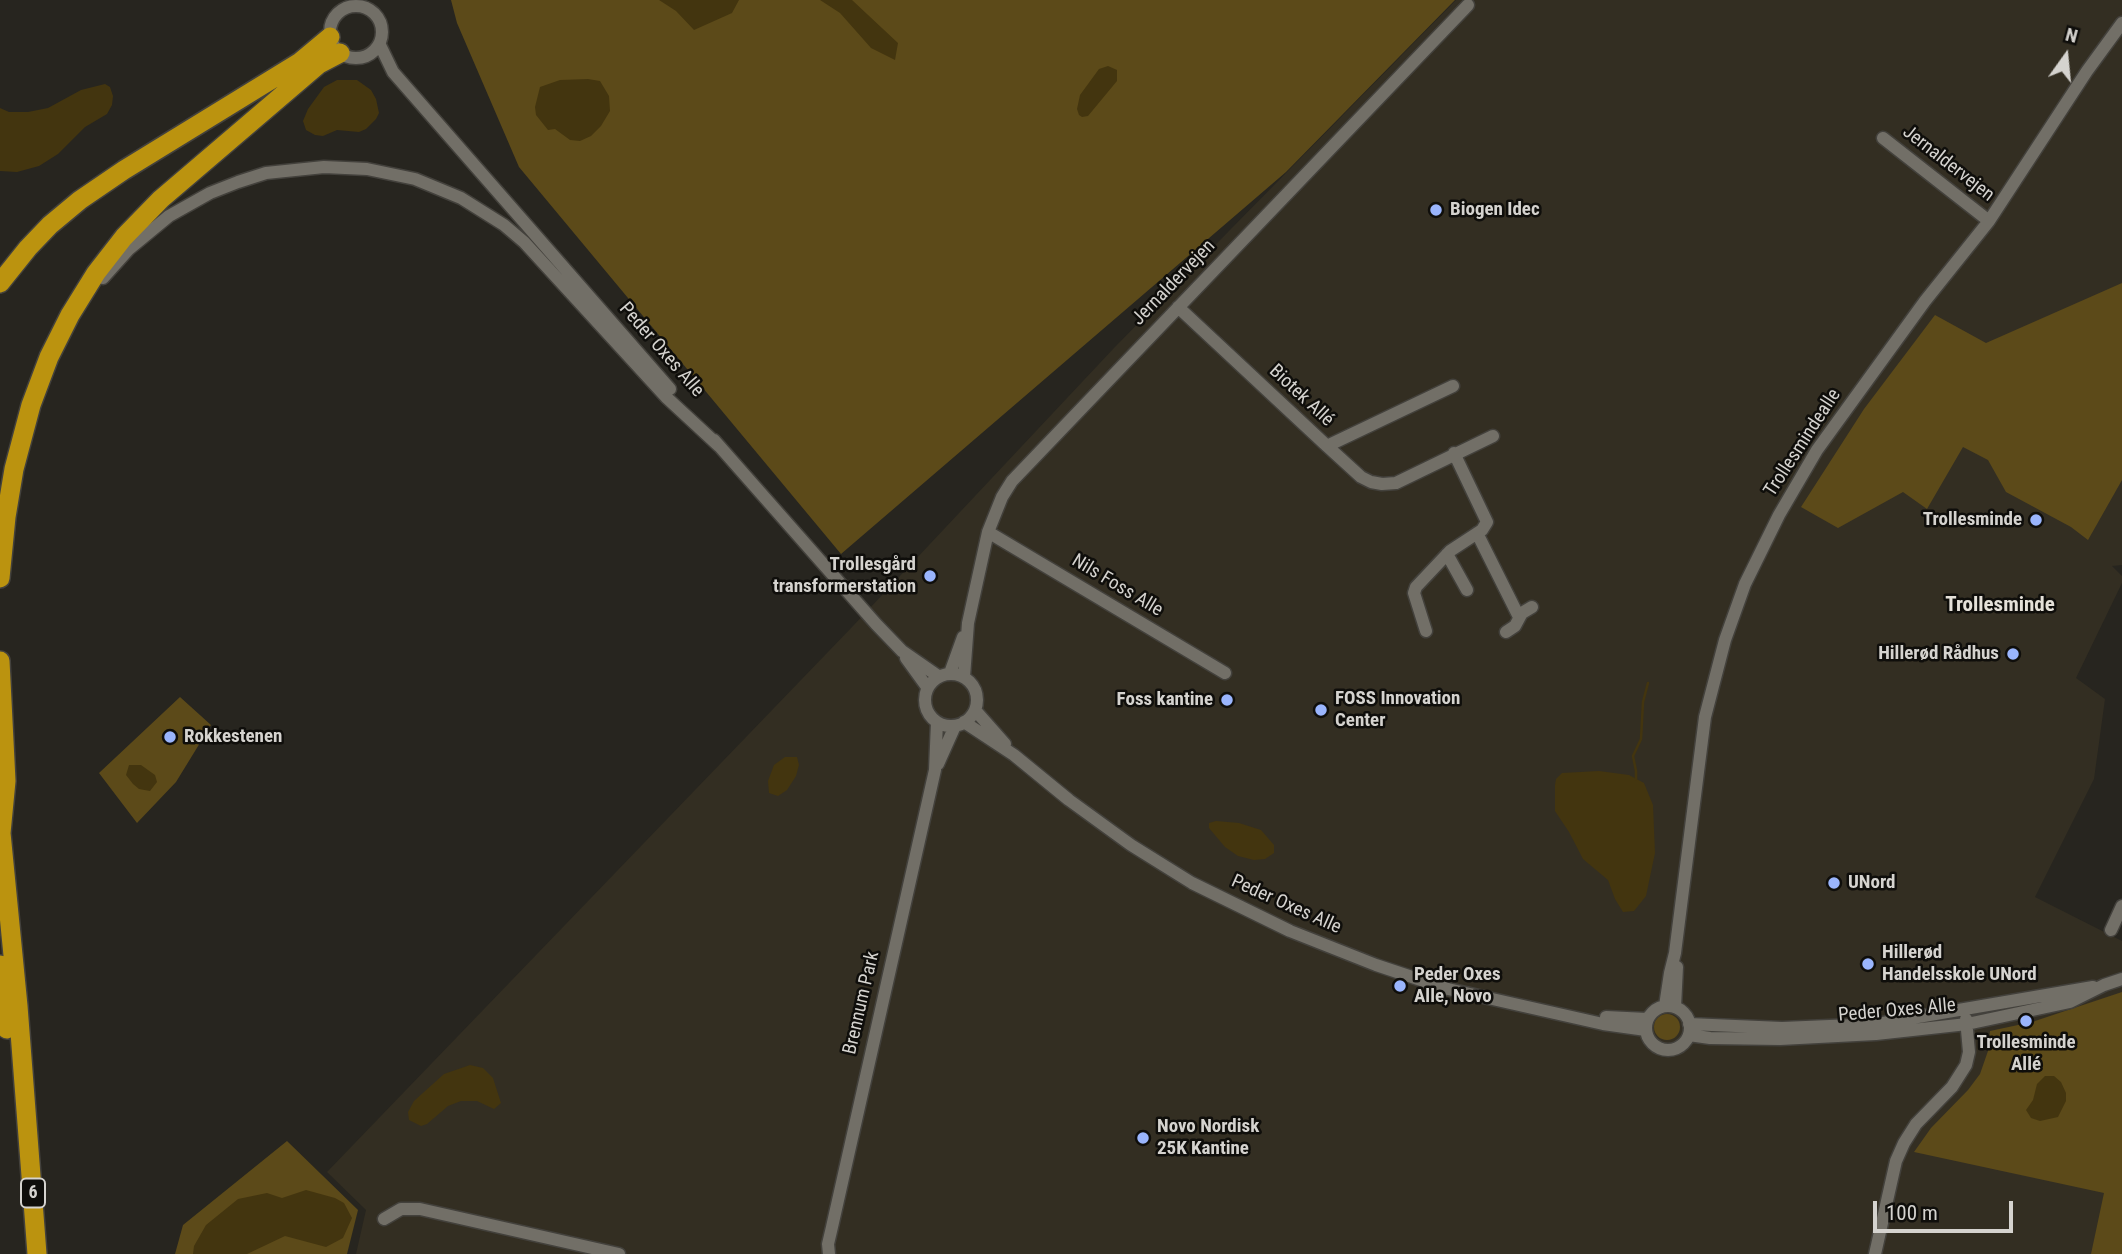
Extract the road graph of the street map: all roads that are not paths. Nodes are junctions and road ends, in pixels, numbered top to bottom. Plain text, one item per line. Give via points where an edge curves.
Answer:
1 (350, 4) edge
2 (370, 5) edge
3 (1468, 5) dead end
4 (2122, 23) edge
5 (335, 45) junction
6 (380, 45) junction
7 (369, 56) junction
8 (393, 72) junction
9 (1883, 138) dead end
10 (1989, 221) junction
11 (0, 283) edge
12 (1178, 307) junction
13 (1453, 386) dead end
14 (1493, 436) dead end
15 (719, 446) junction
16 (1327, 446) junction
17 (1454, 453) junction
18 (6, 516) junction
19 (988, 532) junction
20 (1478, 533) junction
21 (1447, 554) junction
22 (0, 578) edge
23 (1467, 590) dead end
24 (1532, 607) dead end
25 (1519, 617) junction
26 (968, 623) junction
27 (1426, 631) dead end
28 (1506, 632) dead end
29 (902, 652) junction
30 (0, 661) edge
31 (1225, 673) dead end
32 (944, 675) junction
33 (964, 677) junction
34 (927, 687) junction
35 (975, 710) junction
36 (937, 722) junction
37 (960, 724) junction
38 (1014, 755) junction
39 (935, 770) junction
40 (1, 828) edge
41 (2122, 906) edge
42 (2111, 930) dead end
43 (0, 965) edge
44 (2122, 979) edge
45 (2104, 985) junction
46 (1670, 1007) junction
47 (1964, 1010) junction
48 (1967, 1024) junction
49 (1646, 1025) junction
50 (1689, 1029) junction
51 (29, 1133) junction
52 (384, 1219) dead end
53 (826, 1251) edge
54 (37, 1254) edge
55 (619, 1254) edge
56 (1875, 1254) edge

1 - 2 street
1 - 5 street via 330,27
2 - 6 street via 382,26
3 - 12 street, Jernaldervejen
4 - 10 street, Trollesmindealle
5 - 7 street via 354,59
5 - 11 highway via 300,62 80,200 43,233
5 - 18 highway via 319,64 161,199 96,273 49,357 36,392
6 - 7 street
6 - 8 street, Peder Oxes Alle
7 - 8 street, Peder Oxes Alle
8 - 15 street, Peder Oxes Alle
9 - 10 street, Jernaldervejen
10 - 46 street, Trollesmindealle via 1817,450 1745,584 1705,717 1670,973
12 - 16 street, Biotek Allé
12 - 19 street, Jernaldervejen via 1012,481
13 - 16 street, Biotek Allé
14 - 17 street
15 - 18 street via 666,397 524,242 484,211 438,187 389,172 348,167 293,169 238,182 188,204 129,249 105,276 83,306 50,372
15 - 29 street, Peder Oxes Alle
16 - 17 street via 1361,477 1382,484 1396,483
17 - 20 street via 1487,520
18 - 22 highway
19 - 26 street, Jernaldervejen
19 - 31 street, Nils Foss Alle
20 - 21 street
20 - 25 street
21 - 23 street
21 - 27 street via 1414,593
24 - 25 street
25 - 28 street
26 - 32 street, Jernaldervejen
26 - 33 street, Jernaldervejen
29 - 32 street, Peder Oxes Alle
29 - 34 street, Peder Oxes Alle
30 - 40 highway via 6,781
32 - 33 street
32 - 34 street
33 - 35 street via 976,691
34 - 36 street via 925,706
35 - 37 street
35 - 38 street, Peder Oxes Alle
36 - 37 street
36 - 39 street, Brennum Park
37 - 38 street, Peder Oxes Alle
37 - 39 street, Brennum Park
38 - 49 street, Peder Oxes Alle via 1131,845 1192,883 1290,931 1448,989 1577,1017
39 - 53 street, Brennum Park
40 - 51 highway, 6
41 - 42 street
43 - 51 highway via 13,1078
44 - 45 street, Peder Oxes Alle
45 - 47 street, Peder Oxes Alle
45 - 48 street, Peder Oxes Alle via 2070,1002
46 - 49 street via 1652,1013
46 - 50 street via 1687,1017
47 - 48 street
47 - 50 street, Peder Oxes Alle via 1877,1024
48 - 50 street, Peder Oxes Alle via 1780,1039 1710,1038
48 - 56 street via 1969,1052 1961,1076 1916,1124 1896,1161
49 - 50 street via 1647,1037 1656,1047 1668,1050 1681,1046
51 - 54 highway, 6
52 - 55 street via 401,1209 420,1209

